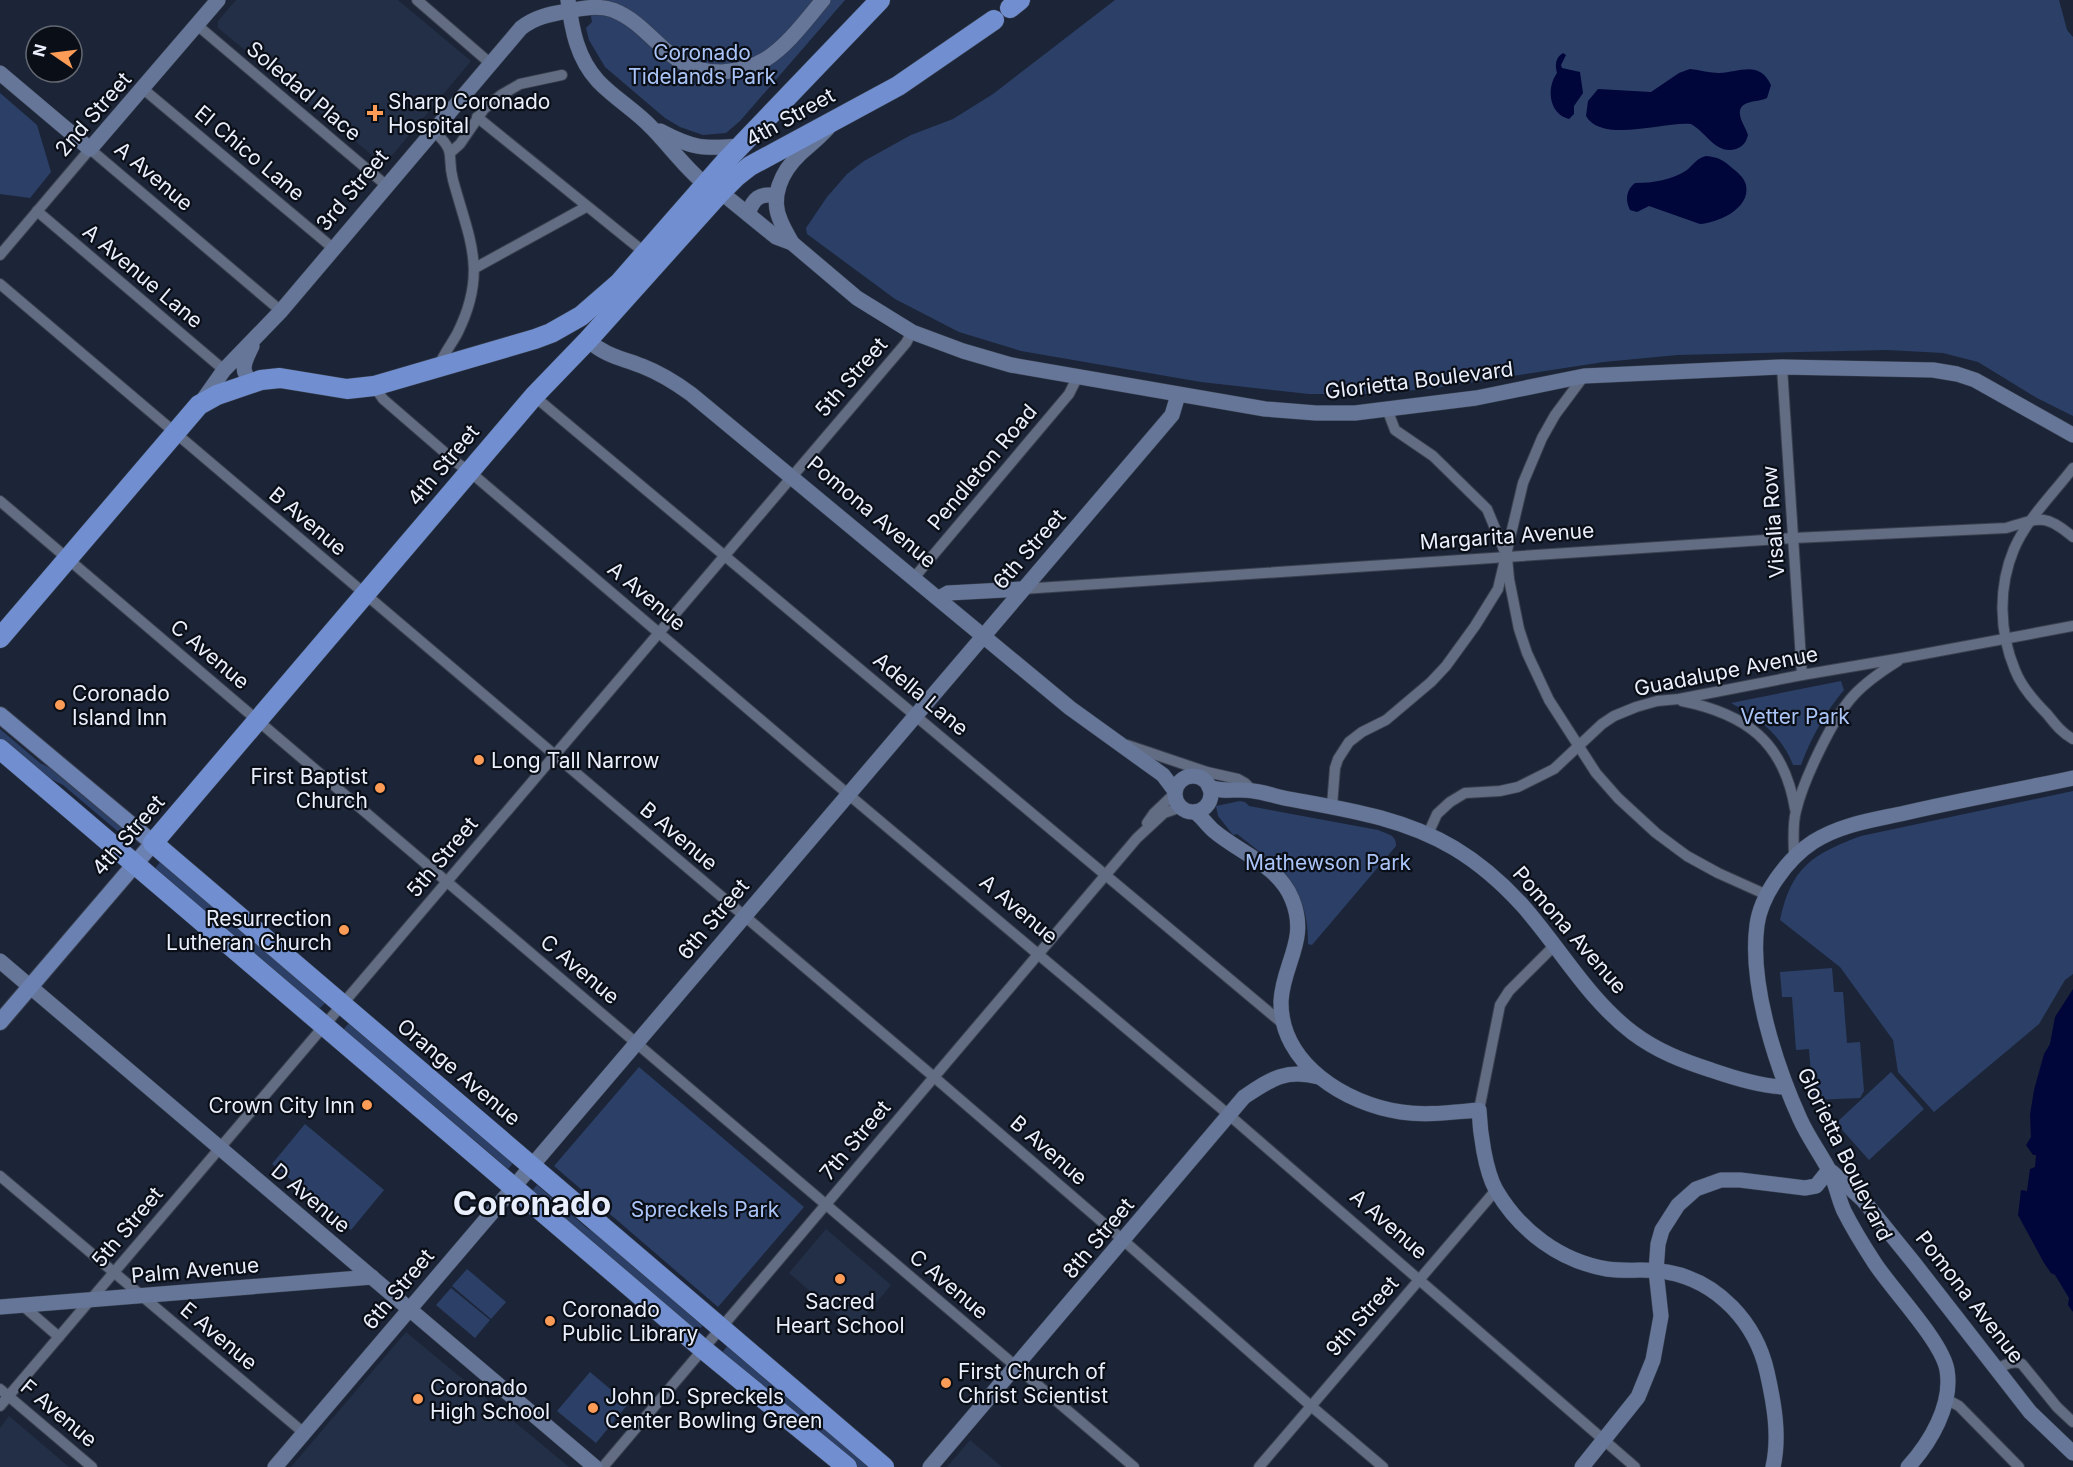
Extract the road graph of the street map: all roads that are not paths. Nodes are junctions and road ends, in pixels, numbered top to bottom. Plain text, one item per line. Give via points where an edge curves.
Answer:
1 (218, 0) edge
2 (417, 0) edge
3 (823, 0) edge
4 (880, 0) edge
5 (569, 5) edge
6 (994, 20) dead end
7 (196, 25) junction
8 (491, 64) junction
9 (0, 73) edge
10 (562, 75) dead end
11 (142, 88) junction
12 (477, 117) junction
13 (833, 121) junction
14 (650, 125) junction
15 (434, 131) junction
16 (741, 146) junction
17 (90, 149) junction
18 (451, 152) junction
19 (387, 186) junction
20 (712, 189) junction
21 (776, 196) junction
22 (586, 207) junction
23 (37, 211) junction
24 (748, 214) junction
25 (792, 243) junction
26 (639, 248) dead end
27 (334, 249) junction
28 (0, 255) edge
29 (475, 268) junction
30 (0, 284) edge
31 (281, 311) junction
32 (912, 332) junction
33 (588, 340) junction
34 (254, 341) junction
35 (1782, 367) junction
36 (438, 368) junction
37 (224, 370) junction
38 (1584, 376) junction
39 (1077, 378) junction
40 (253, 383) junction
41 (374, 386) junction
42 (1178, 395) junction
43 (534, 396) junction
44 (199, 405) junction
45 (1387, 409) junction
46 (175, 433) junction
47 (2073, 435) edge
48 (2073, 468) edge
49 (469, 471) junction
50 (792, 477) junction
51 (0, 501) edge
52 (2031, 520) junction
53 (2073, 537) edge
54 (1794, 538) junction
55 (725, 555) junction
56 (1507, 557) junction
57 (68, 559) junction
58 (913, 579) junction
59 (1022, 589) junction
60 (365, 594) junction
61 (939, 598) junction
62 (2073, 626) edge
63 (659, 633) junction
64 (982, 635) junction
65 (0, 638) edge
66 (2004, 638) junction
67 (1902, 658) junction
68 (1802, 675) junction
69 (1657, 701) junction
70 (915, 714) junction
71 (0, 715) edge
72 (258, 720) junction
73 (2073, 739) edge
74 (1113, 740) junction
75 (1578, 746) junction
76 (0, 749) edge
77 (554, 755) junction
78 (1186, 778) junction
79 (2073, 778) edge
80 (1252, 790) junction
81 (848, 794) junction
82 (1209, 797) junction
83 (1282, 797) junction
84 (1182, 801) junction
85 (1332, 806) junction
86 (1795, 812) junction
87 (1428, 834) junction
88 (153, 843) junction
89 (1235, 846) junction
90 (1794, 858) junction
91 (134, 864) junction
92 (1106, 875) junction
93 (447, 882) junction
94 (1767, 895) junction
95 (743, 916) junction
96 (1554, 946) junction
97 (1039, 953) junction
98 (0, 961) edge
99 (30, 986) junction
100 (342, 1004) junction
101 (0, 1022) edge
102 (1282, 1023) junction
103 (324, 1026) junction
104 (636, 1042) junction
105 (934, 1077) junction
106 (1319, 1077) junction
107 (1786, 1087) junction
108 (1479, 1110) junction
109 (1229, 1115) junction
110 (220, 1148) junction
111 (531, 1165) junction
112 (1829, 1170) junction
113 (0, 1176) edge
114 (513, 1186) junction
115 (1496, 1190) junction
116 (826, 1204) junction
117 (1123, 1240) junction
118 (1656, 1271) junction
119 (114, 1272) junction
120 (372, 1277) junction
121 (1420, 1279) junction
122 (141, 1295) junction
123 (91, 1300) junction
124 (21, 1305) junction
125 (0, 1307) edge
126 (409, 1309) junction
127 (722, 1327) junction
128 (59, 1337) junction
129 (703, 1349) junction
130 (1015, 1366) junction
131 (1997, 1370) junction
132 (4, 1392) edge
133 (1946, 1399) junction
134 (0, 1406) edge
135 (1311, 1406) junction
136 (2073, 1422) edge
137 (304, 1433) junction
138 (1604, 1441) junction
139 (2073, 1453) edge
140 (92, 1467) edge
141 (275, 1467) edge
142 (595, 1467) edge
143 (603, 1467) edge
144 (846, 1467) edge
145 (885, 1467) edge
146 (930, 1467) edge
147 (1134, 1467) edge
148 (1259, 1467) edge
149 (1383, 1467) edge
150 (1582, 1467) edge
151 (1635, 1467) edge
152 (1773, 1467) edge
153 (1908, 1467) edge
154 (2019, 1467) edge

1 - 7 street, 2nd Street
2 - 8 street
3 - 5 street, 3rd Street via 768,58 730,71 702,70 679,62 632,22 611,10
4 - 16 highway, 4th Street
5 - 8 street, 3rd Street via 530,21
5 - 14 street, Glorietta Boulevard via 574,36 589,69
6 - 13 highway, 4th Street via 898,86
7 - 11 street, 2nd Street
7 - 19 street, Soledad Place
8 - 15 street, 3rd Street
9 - 17 street, A Avenue
10 - 12 street via 520,84
11 - 17 street, 2nd Street
11 - 27 street, El Chico Lane
12 - 18 street
12 - 22 street
13 - 20 highway, 4th Street
13 - 21 street via 788,167
14 - 16 street, Glorietta Boulevard via 693,147
14 - 20 street, Glorietta Boulevard
15 - 18 street
15 - 19 street, 3rd Street
16 - 20 highway, 4th Street
17 - 23 street, 2nd Street
17 - 31 street, A Avenue
18 - 29 street via 452,178 472,241
19 - 27 street, 3rd Street
20 - 24 street, Glorietta Boulevard
20 - 33 highway, 4th Street
20 - 36 highway via 620,283 581,316 551,333
21 - 24 street via 761,195
21 - 25 street, Glorietta Boulevard via 780,222
22 - 26 street
22 - 29 street
23 - 28 street, 2nd Street
23 - 37 street, A Avenue Lane
24 - 25 street, Glorietta Boulevard via 776,237
25 - 32 street, Glorietta Boulevard via 857,298
27 - 31 street, 3rd Street
29 - 36 street via 464,317
30 - 46 street, B Avenue
31 - 34 street, 3rd Street
32 - 39 street, Glorietta Boulevard via 993,361
32 - 50 street, 5th Street
33 - 43 highway, 4th Street
33 - 50 street, Pomona Avenue via 609,356 643,366 673,381
34 - 37 street, 3rd Street
34 - 40 street, 3rd Street via 243,369 245,377
35 - 38 street, Glorietta Boulevard
35 - 47 street, Glorietta Boulevard via 1933,370 1957,374 1992,389
35 - 54 street, Visalia Row
36 - 41 highway
37 - 44 street, 3rd Street
38 - 45 street, Glorietta Boulevard via 1476,398
38 - 56 street via 1542,438 1523,483
39 - 42 street, Glorietta Boulevard
39 - 58 street, Pendleton Road via 1069,394
40 - 41 highway via 280,378 346,389
40 - 44 highway
41 - 49 street, A Avenue via 384,399
42 - 45 street, Glorietta Boulevard via 1316,413
42 - 59 street, 6th Street via 1172,415
43 - 49 highway, 4th Street
43 - 55 street, Adella Lane
44 - 46 highway, 3rd Street
45 - 56 street via 1395,430 1433,456 1487,509
46 - 57 highway, 3rd Street
46 - 60 street, B Avenue
48 - 52 street
49 - 60 highway, 4th Street
49 - 63 street, A Avenue
50 - 55 street, 5th Street
50 - 58 street, Pomona Avenue
51 - 57 street, C Avenue
52 - 53 street, Margarita Avenue via 2047,519
52 - 54 street, Margarita Avenue via 2006,528
52 - 66 street via 2014,549 2001,600
54 - 56 street, Margarita Avenue
54 - 68 street, Visalia Row
55 - 63 street, 5th Street
55 - 70 street, Adella Lane
56 - 59 street, Margarita Avenue
56 - 75 street via 1527,653 1549,700
56 - 85 street via 1498,589 1446,666 1386,720 1349,742 1335,768
57 - 65 highway, 3rd Street
57 - 72 street, C Avenue
58 - 61 street, Pomona Avenue
59 - 61 street, Margarita Avenue via 948,593
59 - 64 street, 6th Street
60 - 72 highway, 4th Street
60 - 77 street, B Avenue
61 - 64 street, Pomona Avenue
62 - 66 street, Guadalupe Avenue
63 - 77 street, 5th Street
63 - 81 street, A Avenue
64 - 70 street, 6th Street
64 - 74 street, Pomona Avenue
66 - 67 street, Guadalupe Avenue
66 - 73 street via 2015,672 2037,703
67 - 68 street, Guadalupe Avenue
67 - 86 street via 1852,697 1815,760
68 - 69 street, Guadalupe Avenue
69 - 75 street, Guadalupe Avenue via 1614,716
69 - 86 street via 1710,707 1755,731 1772,747 1783,766
70 - 81 street, 6th Street
70 - 92 street, Adella Lane
71 - 88 main road, Orange Avenue
72 - 88 highway, 4th Street
72 - 93 street, C Avenue
74 - 78 street
74 - 80 street, Pomona Avenue via 1239,779
74 - 84 street, Pomona Avenue via 1163,775
75 - 87 street, Guadalupe Avenue via 1554,769 1518,787 1465,793 1437,814
75 - 94 street via 1618,798 1656,833 1718,873
76 - 91 highway
77 - 93 street, 5th Street
77 - 95 street, B Avenue
78 - 82 street via 1203,780
78 - 84 street via 1181,781
79 - 90 street, Glorietta Boulevard via 1846,826 1810,844
80 - 82 street via 1218,790
80 - 83 street, Pomona Avenue
81 - 95 street, 6th Street
81 - 97 street, A Avenue
82 - 83 street
82 - 84 street via 1202,809
82 - 89 street via 1215,818
83 - 85 street, Pomona Avenue
84 - 89 street, Pomona Avenue
84 - 92 street, 7th Street via 1154,813
85 - 87 street, Pomona Avenue via 1385,818
86 - 90 street
87 - 96 street, Pomona Avenue via 1456,849 1506,888
88 - 91 main road, 4th Street
88 - 100 highway, Orange Avenue
89 - 102 street, Pomona Avenue via 1276,874 1292,897 1297,913 1296,950 1281,999
90 - 94 street, Glorietta Boulevard
91 - 99 main road, 4th Street
91 - 103 highway
92 - 97 street, 7th Street
92 - 102 street, Adella Lane
93 - 100 street, 5th Street
93 - 104 street, C Avenue
94 - 107 street, Glorietta Boulevard via 1757,924 1755,953 1773,1048
95 - 104 street, 6th Street
95 - 105 street, B Avenue
96 - 107 street, Pomona Avenue via 1601,1004 1656,1048 1720,1073
96 - 108 street via 1500,1005
97 - 105 street, 7th Street
97 - 109 street, A Avenue
98 - 99 street, D Avenue
99 - 101 main road, 4th Street
99 - 110 street, D Avenue
100 - 103 street, 5th Street
100 - 111 highway, Orange Avenue
102 - 106 street via 1291,1044
103 - 110 street, 5th Street
103 - 114 highway
104 - 111 street, 6th Street
104 - 116 street, C Avenue
105 - 116 street, 7th Street
105 - 117 street, B Avenue
106 - 108 street via 1354,1099 1402,1112
106 - 109 street, 8th Street via 1298,1072 1266,1082 1244,1097
107 - 112 street, Glorietta Boulevard via 1810,1140
108 - 115 street
109 - 117 street, 8th Street
109 - 121 street, A Avenue
110 - 119 street, 5th Street
110 - 120 street, D Avenue
111 - 114 street, 6th Street
111 - 127 highway, Orange Avenue
112 - 118 street via 1816,1186 1805,1188 1721,1180 1696,1189 1678,1205 1662,1230
112 - 131 street, Pomona Avenue via 1863,1200
112 - 133 street, Glorietta Boulevard via 1858,1238 1942,1354 1947,1372
113 - 119 street, E Avenue
114 - 126 street, 6th Street
114 - 129 highway
115 - 118 street via 1521,1224 1546,1245 1573,1260 1605,1269
115 - 121 street, 9th Street
116 - 127 street, 7th Street
116 - 130 street, C Avenue
117 - 130 street, 8th Street
117 - 135 street, B Avenue
118 - 138 street via 1661,1316 1653,1360 1638,1397
118 - 152 street via 1703,1284 1726,1300 1742,1318 1759,1347 1774,1401
119 - 122 street, E Avenue
119 - 123 street, 5th Street
120 - 122 street, Palm Avenue
120 - 126 street, D Avenue
121 - 135 street, 9th Street
121 - 138 street, A Avenue
122 - 123 street, Palm Avenue
122 - 137 street, E Avenue
123 - 124 street, Palm Avenue
123 - 128 street, 5th Street
124 - 125 street, Palm Avenue
124 - 128 street
126 - 137 street, 6th Street
126 - 142 street, D Avenue
127 - 129 street, 7th Street
127 - 145 highway, Orange Avenue
128 - 132 street, 5th Street
129 - 143 street, 7th Street
129 - 144 highway
130 - 146 street, 8th Street
130 - 147 street, C Avenue
131 - 136 street via 2017,1361 2022,1364
131 - 139 street, Pomona Avenue via 2030,1412
132 - 134 street, 5th Street
132 - 140 street, F Avenue
133 - 153 street via 1922,1452
133 - 154 street via 1959,1406
135 - 148 street, 9th Street
135 - 149 street, B Avenue
137 - 141 street, 6th Street
138 - 150 street
138 - 151 street, A Avenue

